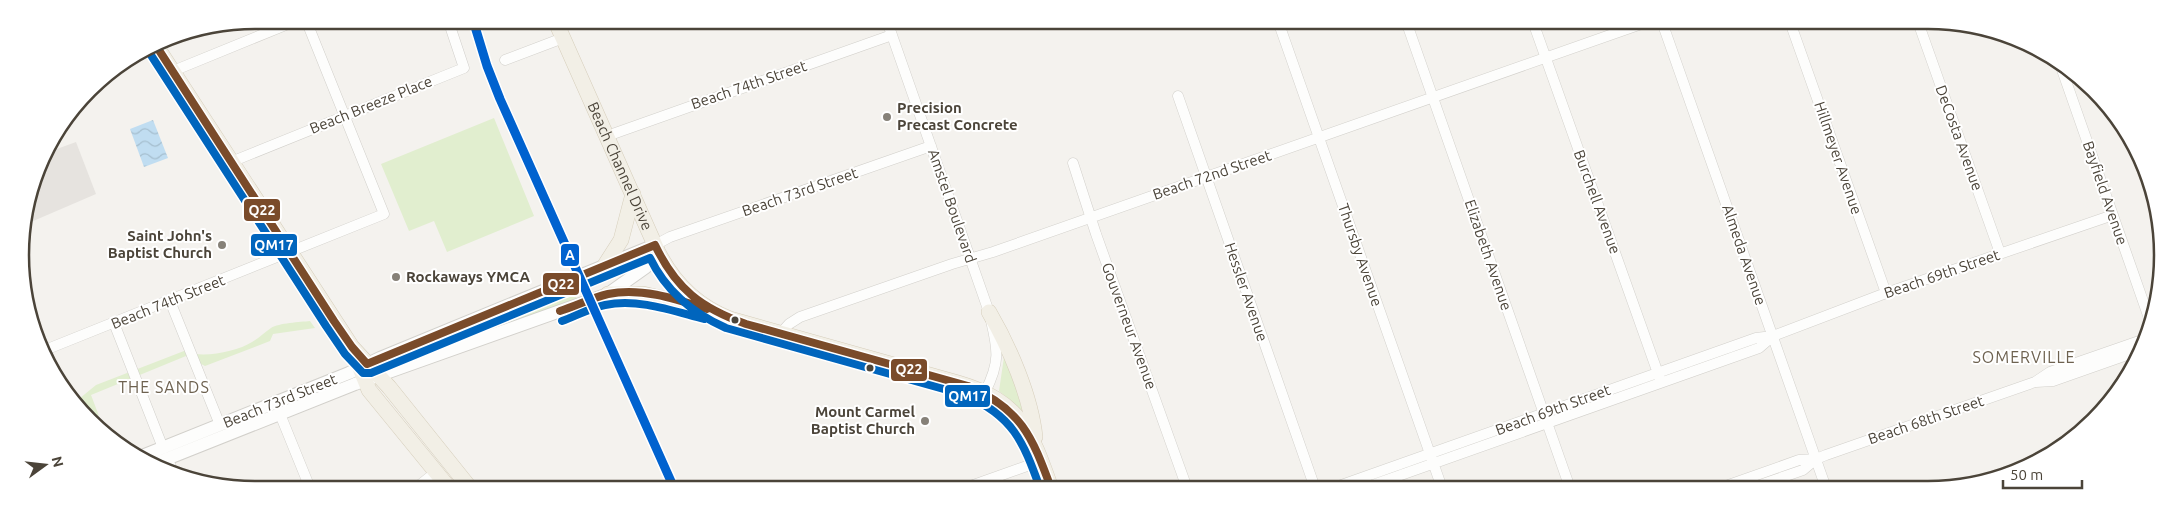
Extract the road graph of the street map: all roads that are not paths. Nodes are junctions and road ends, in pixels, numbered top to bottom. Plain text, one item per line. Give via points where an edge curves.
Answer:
1 (276, 29) edge
2 (310, 29) edge
3 (451, 29) edge
4 (561, 29) edge
5 (890, 29) edge
6 (1281, 29) edge
7 (1409, 29) edge
8 (1535, 29) edge
9 (1627, 29) edge
10 (1664, 29) edge
11 (1792, 29) edge
12 (1920, 29) edge
13 (892, 35) junction
14 (563, 38) junction
15 (159, 50) edge
16 (1545, 58) junction
17 (506, 60) dead end
18 (173, 71) junction
19 (2064, 74) edge
20 (1178, 96) dead end
21 (1433, 98) junction
22 (345, 116) junction
23 (606, 136) junction
24 (1319, 138) junction
25 (931, 146) junction
26 (231, 162) junction
27 (1073, 163) dead end
28 (1206, 178) junction
29 (633, 194) junction
30 (2113, 215) junction
31 (1091, 218) junction
32 (657, 248) junction
33 (290, 253) junction
34 (2000, 253) junction
35 (970, 259) junction
36 (605, 265) junction
37 (1886, 293) junction
38 (608, 294) junction
39 (170, 301) junction
40 (706, 309) junction
41 (989, 312) junction
42 (2147, 313) edge
43 (114, 323) junction
44 (780, 334) junction
45 (1773, 336) junction
46 (2137, 341) edge
47 (49, 348) edge
48 (2132, 354) edge
49 (368, 372) junction
50 (1659, 378) junction
51 (2035, 382) junction
52 (985, 392) junction
53 (280, 414) junction
54 (1545, 418) junction
55 (220, 425) junction
56 (1036, 446) junction
57 (1430, 453) junction
58 (168, 459) edge
59 (1816, 460) junction
60 (1042, 461) junction
61 (1434, 464) junction
62 (436, 472) junction
63 (307, 481) edge
64 (425, 481) edge
65 (443, 481) edge
66 (464, 481) edge
67 (985, 481) edge
68 (1049, 481) edge
69 (1185, 481) edge
70 (1313, 481) edge
71 (1352, 481) edge
72 (1384, 481) edge
73 (1440, 481) edge
74 (1568, 481) edge
75 (1740, 481) edge
76 (1771, 481) edge
77 (1824, 481) edge

1 - 18 street
2 - 22 street
3 - 22 street, Beach Breeze Place via 464,68
4 - 14 main road, Beach Channel Drive
5 - 13 street, Amstel Boulevard
6 - 24 street, Thursby Avenue
7 - 21 street, Elizabeth Avenue
8 - 16 street, Burchell Avenue
9 - 16 street, Beach 72nd Street
10 - 45 street, Almeda Avenue
11 - 37 street, Hillmeyer Avenue
12 - 34 street, DeCosta Avenue
13 - 23 street, Beach 74th Street
13 - 25 street, Amstel Boulevard
14 - 17 street
14 - 23 main road, Beach Channel Drive
15 - 18 main road
16 - 21 street, Beach 72nd Street
16 - 50 street, Burchell Avenue
18 - 26 main road
19 - 30 street, Bayfield Avenue
20 - 28 street, Hessler Avenue
21 - 24 street, Beach 72nd Street
21 - 54 street, Elizabeth Avenue
22 - 26 street, Beach Breeze Place
22 - 33 street, Beach 74th Street via 384,214
23 - 29 main road, Beach Channel Drive
24 - 28 street, Beach 72nd Street
24 - 57 street, Thursby Avenue
25 - 32 street, Beach 73rd Street via 670,237
25 - 35 street, Amstel Boulevard
26 - 33 main road
27 - 31 street, Gouverneur Avenue
28 - 31 street, Beach 72nd Street
28 - 70 street, Hessler Avenue
29 - 32 main road, Beach Channel Drive
29 - 36 main road via 621,240
30 - 34 street, Beach 69th Street
30 - 42 street, Bayfield Avenue
31 - 35 street, Beach 72nd Street
31 - 69 street, Gouverneur Avenue
32 - 36 street, Beach 73rd Street
32 - 38 street, Beach 73rd Street via 646,267
32 - 40 main road, Beach Channel Drive via 679,284
33 - 39 street, Beach 74th Street
33 - 49 main road
34 - 37 street, Beach 69th Street
35 - 41 street, Amstel Boulevard
35 - 44 street, Beach 72nd Street via 800,317
36 - 49 street, Beach 73rd Street
37 - 45 street, Beach 69th Street
38 - 40 main road via 643,294
38 - 49 street, Beach 73rd Street
39 - 43 street, Beach 74th Street
39 - 55 street
40 - 44 main road, Beach Channel Drive
41 - 52 street, Amstel Boulevard via 997,353 996,366
41 - 56 main road via 1004,338 1033,420
43 - 47 street, Beach 74th Street
43 - 58 street
44 - 52 main road, Beach Channel Drive
45 - 50 street, Beach 69th Street via 1756,338
45 - 59 street, Almeda Avenue
46 - 51 street, Beach 68th Street via 2050,372
48 - 51 street, Beach 68th Street via 2053,381
49 - 53 street, Beach 73rd Street
49 - 55 street, Beach 73rd Street
49 - 62 main road via 371,393
49 - 66 main road
50 - 54 street, Beach 69th Street
51 - 59 street, Beach 68th Street
52 - 56 main road, Beach Channel Drive via 1015,414
53 - 58 street, Beach 73rd Street
53 - 63 street
54 - 57 street, Beach 69th Street
54 - 61 street, Beach 69th Street
54 - 74 street, Elizabeth Avenue
55 - 58 street, Beach 73rd Street
56 - 60 main road, Beach Channel Drive
57 - 61 street, Thursby Avenue
57 - 71 street, Beach 69th Street
59 - 75 street, Beach 68th Street via 1799,460
59 - 76 street, Beach 68th Street via 1803,470
59 - 77 street, Almeda Avenue
60 - 67 street
60 - 68 main road, Beach Channel Drive
61 - 72 street, Beach 69th Street
61 - 73 street, Thursby Avenue
62 - 64 street
62 - 65 main road

